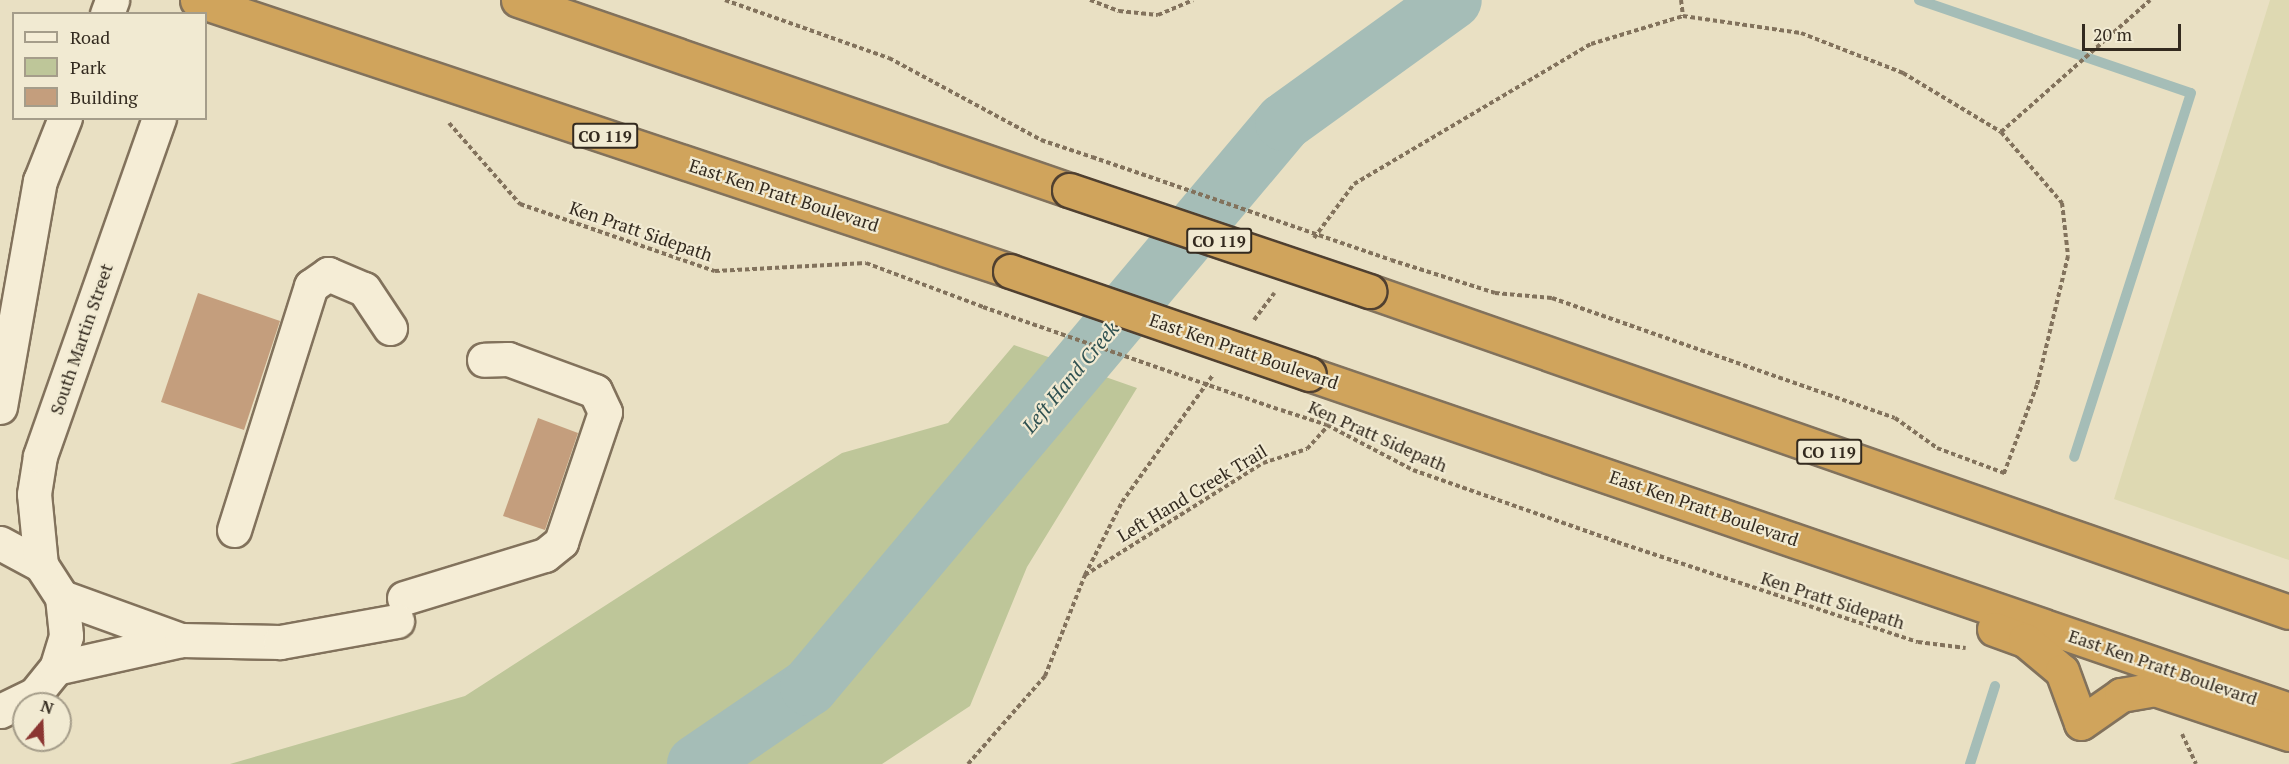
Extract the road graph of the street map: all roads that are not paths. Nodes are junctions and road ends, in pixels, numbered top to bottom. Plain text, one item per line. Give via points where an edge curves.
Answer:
1 (518, 0) edge
2 (197, 5) edge
3 (64, 120) edge
4 (158, 120) edge
5 (390, 328) dead end
6 (484, 360) dead end
7 (0, 407) edge
8 (1616, 478) junction
9 (234, 530) dead end
10 (0, 543) edge
11 (41, 564) junction
12 (62, 597) junction
13 (2289, 612) edge
14 (181, 640) junction
15 (57, 668) junction
16 (2289, 710) edge
17 (2, 719) edge
18 (2289, 734) edge

1 - 13 highway, CO 119, bridge
2 - 8 highway, East Ken Pratt Boulevard / CO 119, bridge via 1010,271
3 - 7 street via 40,181
4 - 11 street, South Martin Street via 40,456 34,494
5 - 9 street via 364,289 328,274 311,286
6 - 14 street via 507,358 595,391 605,412 561,542 544,555 401,610 280,642
8 - 16 highway, East Ken Pratt Boulevard / CO 119
8 - 18 highway via 1631,502 2025,640 2062,671 2081,723 2121,695 2155,689
10 - 11 street
11 - 12 street
12 - 14 street
12 - 15 street via 66,636
14 - 15 street
15 - 17 street via 35,694

